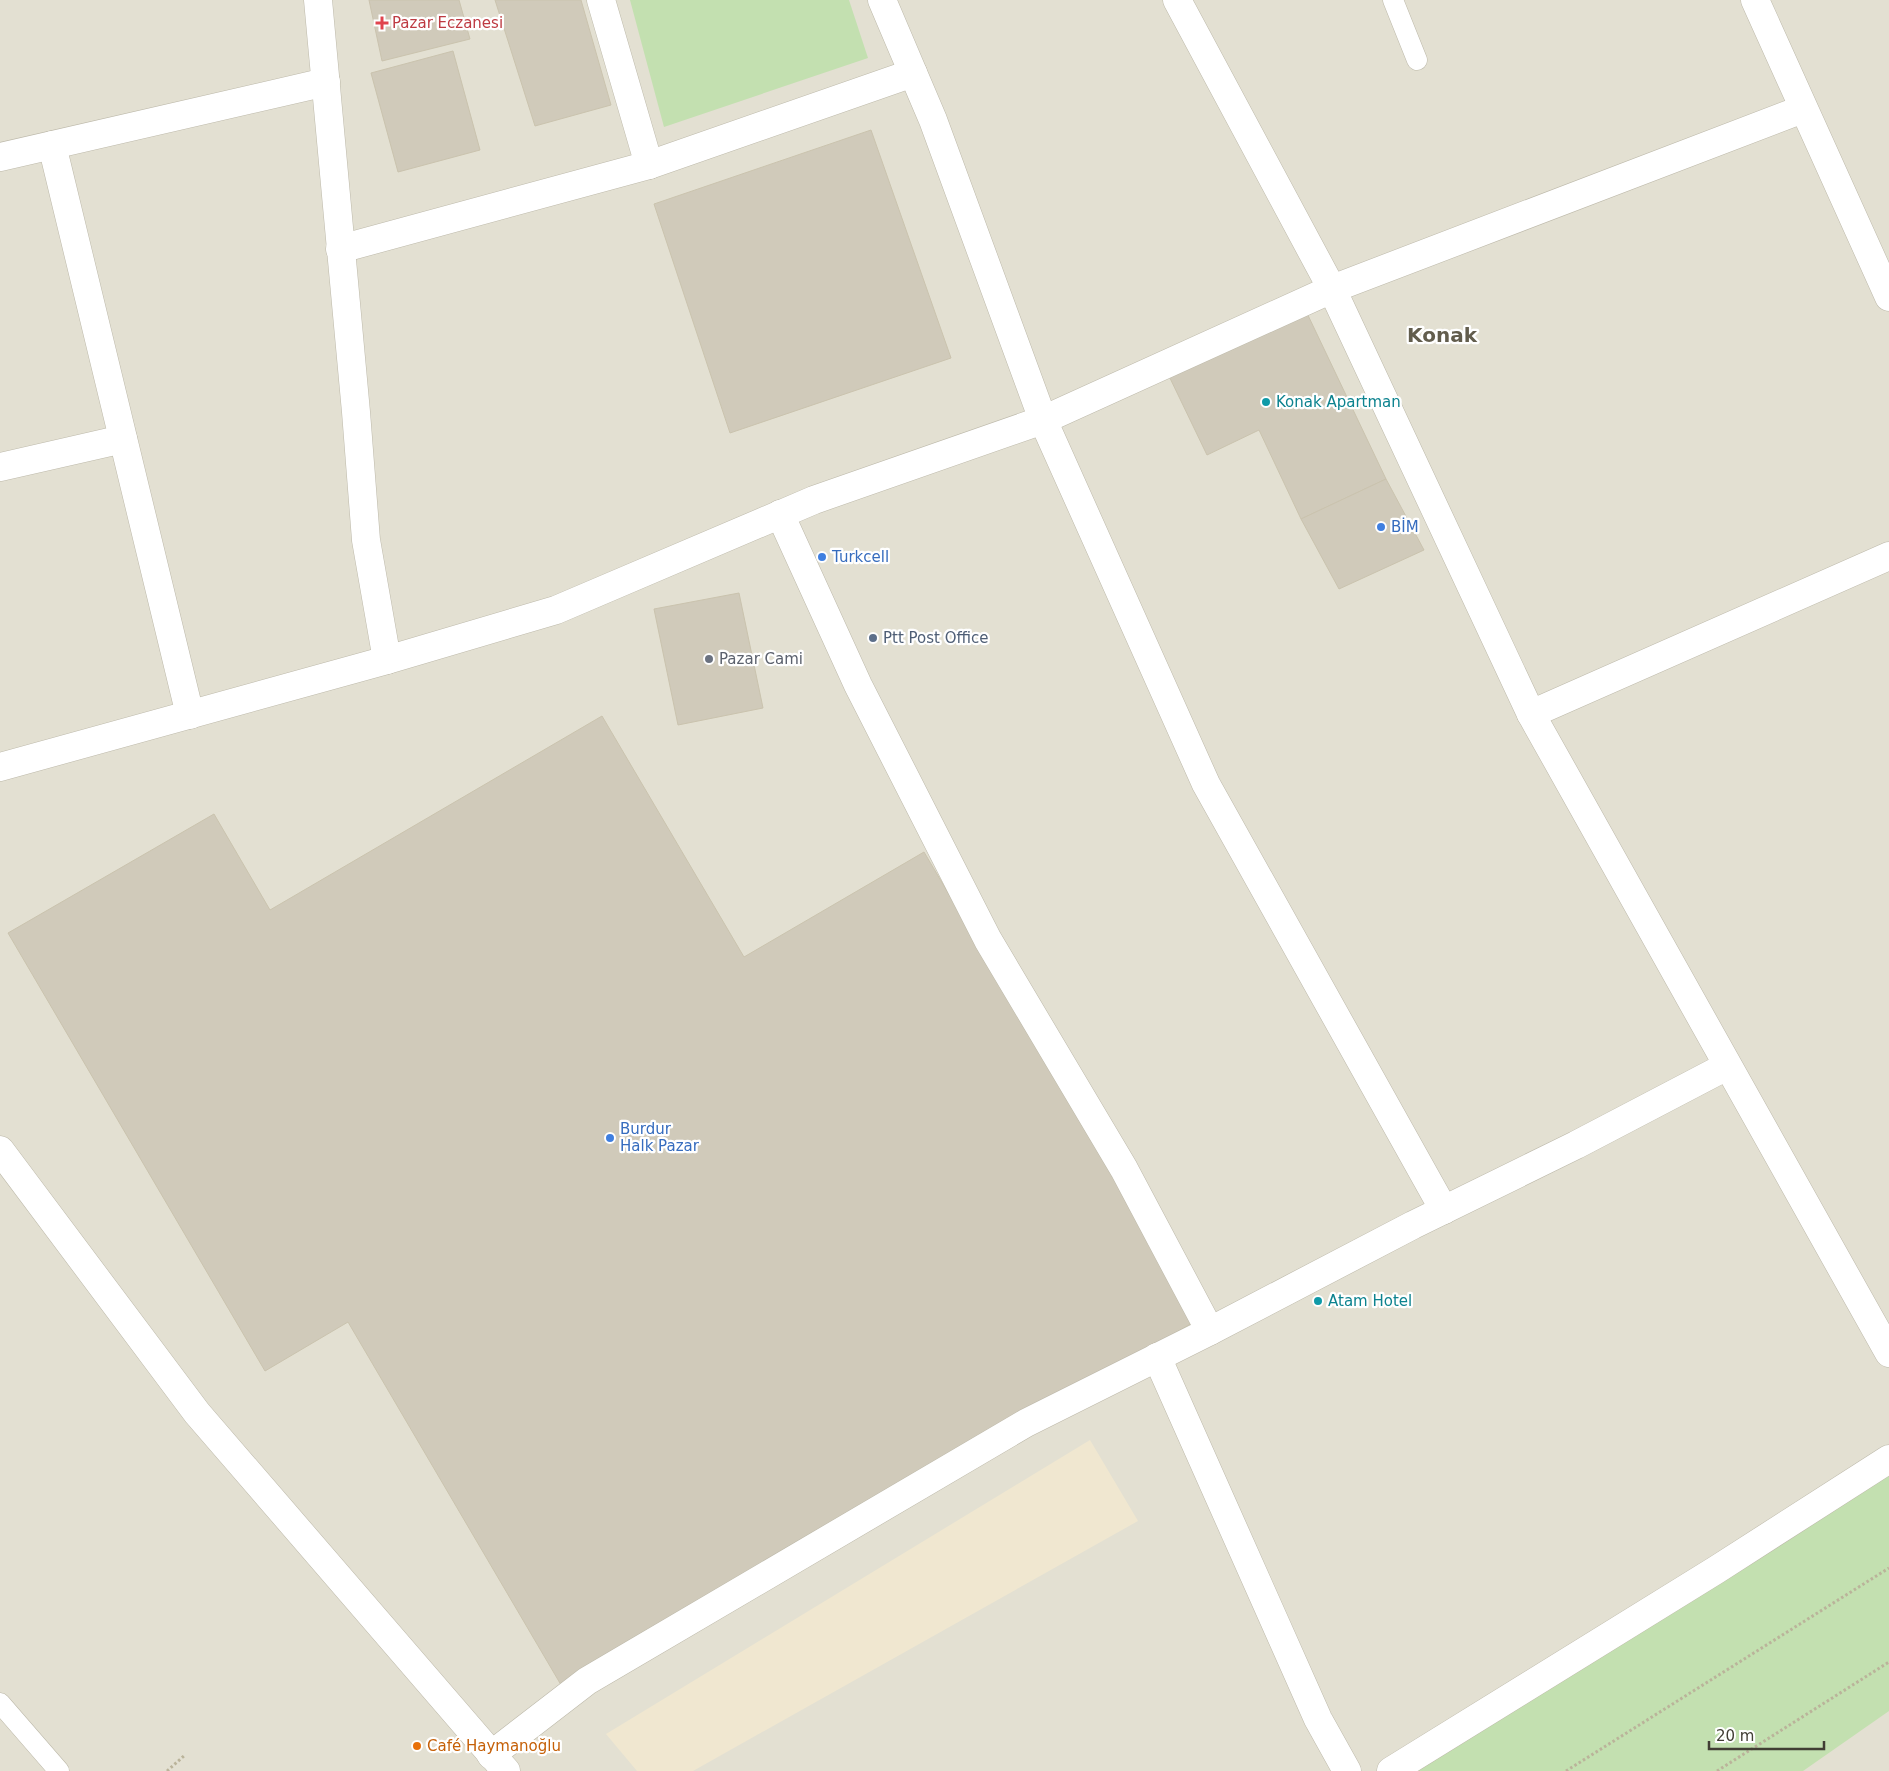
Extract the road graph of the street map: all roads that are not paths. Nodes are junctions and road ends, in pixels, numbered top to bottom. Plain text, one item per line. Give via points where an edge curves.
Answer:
1 (318, 0) edge
2 (601, 0) edge
3 (882, 0) edge
4 (1176, 0) edge
5 (1393, 0) edge
6 (1755, 0) edge
7 (1417, 60) dead end
8 (913, 74) junction
9 (326, 82) junction
10 (1803, 109) junction
11 (52, 145) junction
12 (0, 157) edge
13 (649, 165) junction
14 (340, 249) junction
15 (1332, 289) junction
16 (1889, 297) edge
17 (1043, 420) junction
18 (123, 439) junction
19 (0, 467) edge
20 (780, 514) junction
21 (1889, 556) edge
22 (387, 660) junction
23 (1532, 714) junction
24 (190, 715) junction
25 (0, 767) edge
26 (1727, 1066) junction
27 (0, 1150) edge
28 (1444, 1210) junction
29 (1210, 1331) junction
30 (1889, 1354) edge
31 (1157, 1358) junction
32 (1889, 1459) edge
33 (0, 1703) edge
34 (498, 1763) edge
35 (59, 1771) edge
36 (1347, 1771) edge
37 (1391, 1771) edge

1 - 9 street
2 - 13 street
3 - 8 street
4 - 15 street
5 - 7 lane
6 - 10 street
8 - 13 street
8 - 17 street via 933,120
9 - 11 street
9 - 14 street
10 - 15 street
10 - 16 street
11 - 12 street
11 - 18 street
13 - 14 street
14 - 22 street via 366,540
15 - 17 street
15 - 23 street
17 - 20 street
17 - 28 street via 1206,784
18 - 19 street
18 - 24 street
20 - 22 street via 556,610
20 - 29 street via 858,685 988,940 1124,1169
21 - 23 street
22 - 24 street
23 - 26 street
24 - 25 street
26 - 28 street
26 - 30 street
27 - 34 street via 197,1413
28 - 29 street
29 - 31 street
31 - 34 street via 1026,1423 587,1680
31 - 36 street via 1318,1719
32 - 37 street
33 - 35 lane

